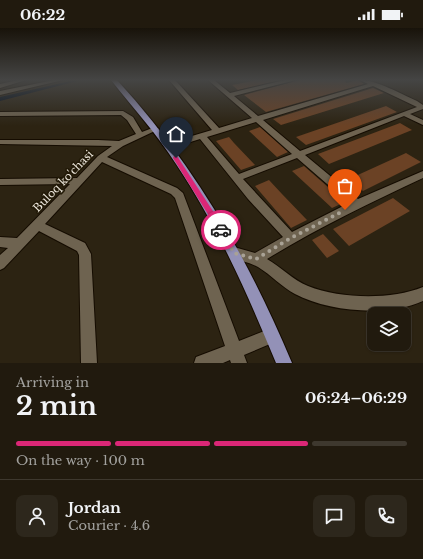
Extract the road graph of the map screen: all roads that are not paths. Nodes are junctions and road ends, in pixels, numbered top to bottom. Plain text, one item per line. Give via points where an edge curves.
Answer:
1 (228, 95) edge
2 (128, 96) edge
3 (186, 96) edge
4 (335, 96) edge
5 (401, 96) edge
6 (0, 114) edge
7 (405, 114) junction
8 (257, 119) junction
9 (423, 123) edge
10 (155, 129) junction
11 (217, 131) junction
12 (140, 135) junction
13 (202, 136) junction
14 (0, 142) edge
15 (120, 144) junction
16 (168, 146) junction
17 (298, 154) junction
18 (101, 158) junction
19 (423, 174) edge
20 (237, 178) junction
21 (79, 181) junction
22 (0, 182) edge
23 (357, 204) junction
24 (37, 225) junction
25 (291, 238) junction
26 (0, 242) edge
27 (21, 243) junction
28 (234, 253) junction
29 (256, 259) junction
30 (0, 264) edge
31 (423, 294) edge
32 (272, 336) junction
33 (237, 356) edge
34 (89, 363) edge
35 (202, 363) edge
36 (284, 363) edge

1 - 8 street
2 - 10 main road
3 - 11 street
4 - 8 street
5 - 7 street via 422,107
6 - 12 street via 123,113
7 - 9 street
7 - 17 street
8 - 11 street
8 - 17 street
10 - 12 street, Buloq ko'chasi
10 - 16 main road
11 - 13 street
12 - 15 street, Buloq ko'chasi
13 - 16 street
13 - 20 street
14 - 15 street
15 - 18 street, Buloq ko'chasi
16 - 28 main road
17 - 20 street
17 - 23 street
18 - 21 street, Buloq ko'chasi
18 - 33 street via 174,191 179,196
19 - 23 street
20 - 25 street
21 - 22 street
21 - 24 street, Buloq ko'chasi
23 - 25 street
24 - 27 street, Buloq ko'chasi
24 - 34 street via 81,247 85,254
25 - 29 street
26 - 27 street
27 - 30 street, Buloq ko'chasi
28 - 29 street
28 - 32 main road
29 - 31 street via 306,292 337,300 392,302 406,301
32 - 33 street
32 - 36 main road
33 - 35 street

